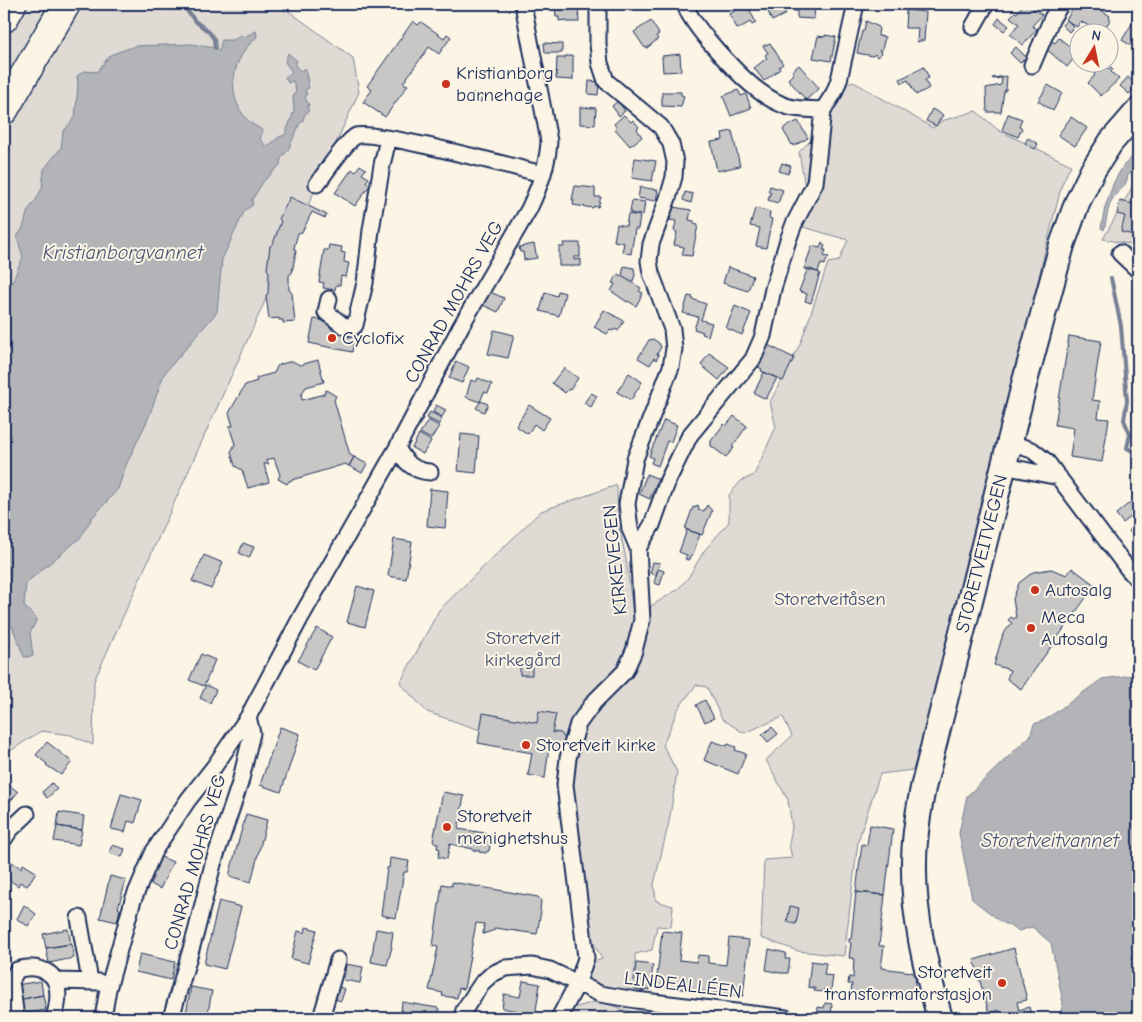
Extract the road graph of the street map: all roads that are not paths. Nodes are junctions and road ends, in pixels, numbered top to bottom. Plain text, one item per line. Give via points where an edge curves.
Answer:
1 (12, 4) edge
2 (66, 4) edge
3 (523, 4) edge
4 (598, 4) edge
5 (685, 4) edge
6 (856, 4) edge
7 (986, 4) edge
8 (1060, 4) edge
9 (4, 18) edge
10 (972, 27) dead end
11 (1032, 65) dead end
12 (4, 110) edge
13 (823, 110) junction
14 (1138, 111) edge
15 (388, 139) junction
16 (543, 174) junction
17 (317, 184) dead end
18 (1120, 253) dead end
19 (1138, 270) edge
20 (328, 299) dead end
21 (1010, 443) junction
22 (397, 448) junction
23 (1004, 466) junction
24 (430, 472) dead end
25 (1059, 477) junction
26 (638, 548) junction
27 (1138, 580) edge
28 (248, 716) junction
29 (27, 814) dead end
30 (4, 839) edge
31 (79, 918) dead end
32 (338, 960) dead end
33 (55, 981) junction
34 (90, 981) junction
35 (578, 982) junction
36 (108, 989) junction
37 (16, 1018) edge
38 (54, 1018) edge
39 (103, 1018) edge
40 (171, 1018) edge
41 (320, 1018) edge
42 (462, 1018) edge
43 (559, 1018) edge
44 (786, 1018) edge
45 (940, 1018) edge

1 - 9 highway
2 - 12 highway
3 - 16 street, CONRAD MOHRS VEG via 548,130 549,150
4 - 26 street, KIRKEVEGEN via 598,44 606,81 661,127 671,144 675,162 674,177 651,244 649,261 672,329 674,349 671,367 635,459 627,504 630,529
5 - 13 street via 695,24 758,90 788,106
6 - 13 street via 834,93
7 - 10 street
8 - 11 street
13 - 26 street via 815,183 788,240 759,347 753,359 690,435 668,480 652,525
14 - 21 main road, STORETVEITVEGEN via 1111,142 1077,203 1049,290
15 - 16 street
15 - 17 street via 364,135 355,137
15 - 20 street via 365,283 352,328 326,312
16 - 22 street, CONRAD MOHRS VEG via 529,209 461,326
18 - 19 street
21 - 23 main road, STORETVEITVEGEN
21 - 25 street via 1032,450
22 - 24 street via 412,466
22 - 28 street, CONRAD MOHRS VEG
23 - 25 street
23 - 45 main road, STORETVEITVEGEN via 918,814 914,886 922,941
25 - 27 street
26 - 35 street, KIRKEVEGEN via 642,620 634,651 625,671 594,702 578,724 568,758 566,801 586,958
28 - 36 street, CONRAD MOHRS VEG via 154,851 134,900
28 - 40 street, CONRAD MOHRS VEG via 252,733 240,783 213,864
29 - 30 street
31 - 34 street
32 - 41 street
33 - 34 street
33 - 37 street via 38,968 17,970 11,981
33 - 38 street via 58,994
34 - 36 street via 105,982
35 - 42 street via 532,966 504,968 482,983
35 - 43 street, KIRKEVEGEN
35 - 44 street, LINDEALLÉEN via 600,994
36 - 39 street, CONRAD MOHRS VEG

